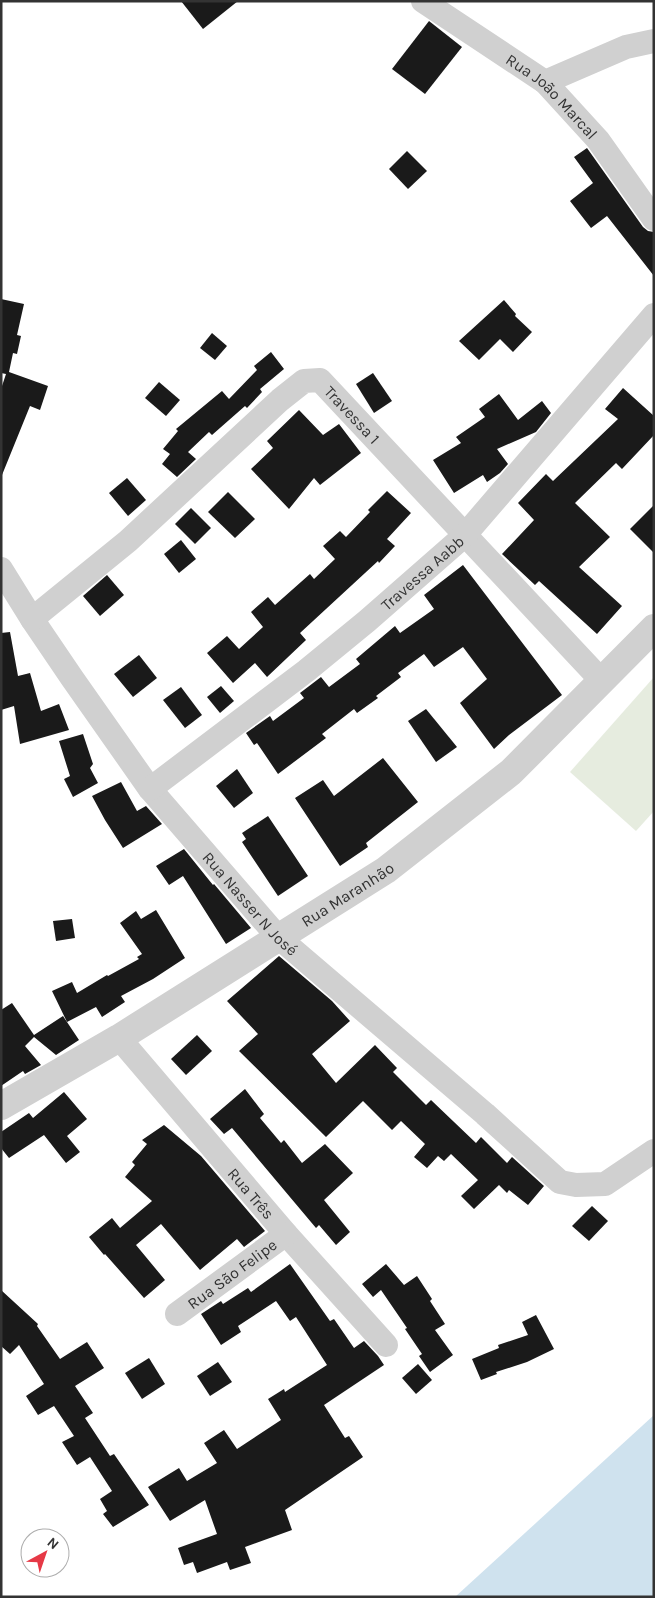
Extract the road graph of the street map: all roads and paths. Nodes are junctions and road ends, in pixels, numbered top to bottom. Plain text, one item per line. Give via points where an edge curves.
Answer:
1 (423, 1) edge
2 (654, 41) edge
3 (544, 82) junction
4 (654, 219) edge
5 (654, 315) edge
6 (464, 536) junction
7 (1, 569) edge
8 (32, 619) junction
9 (654, 628) edge
10 (602, 682) junction
11 (150, 789) junction
12 (278, 937) junction
13 (119, 1038) junction
14 (1, 1106) edge
15 (654, 1151) edge
16 (286, 1234) junction
17 (177, 1314) dead end
18 (386, 1345) dead end

1 - 3 street, Rua João Marcal
2 - 3 street via 626,47
3 - 4 street, Rua João Marcal via 598,140
5 - 6 street, Travessa Aabb
6 - 8 street, Travessa 1 via 320,380 304,380 128,541
6 - 10 street, Travessa 1
6 - 11 street, Travessa Aabb via 313,665
7 - 8 street, Rua Nasser N José
8 - 11 street, Rua Nasser N José
9 - 10 street, Rua Maranhão
10 - 12 street, Rua Maranhão via 511,772 442,828 386,870
11 - 12 street, Rua Nasser N José
12 - 13 street, Rua Maranhão
12 - 15 street, Rua Nasser N José via 560,1182 605,1184
13 - 14 street, Rua Maranhão
13 - 16 street, Rua Três
16 - 17 street, Rua São Felipe
16 - 18 street, Rua Três

